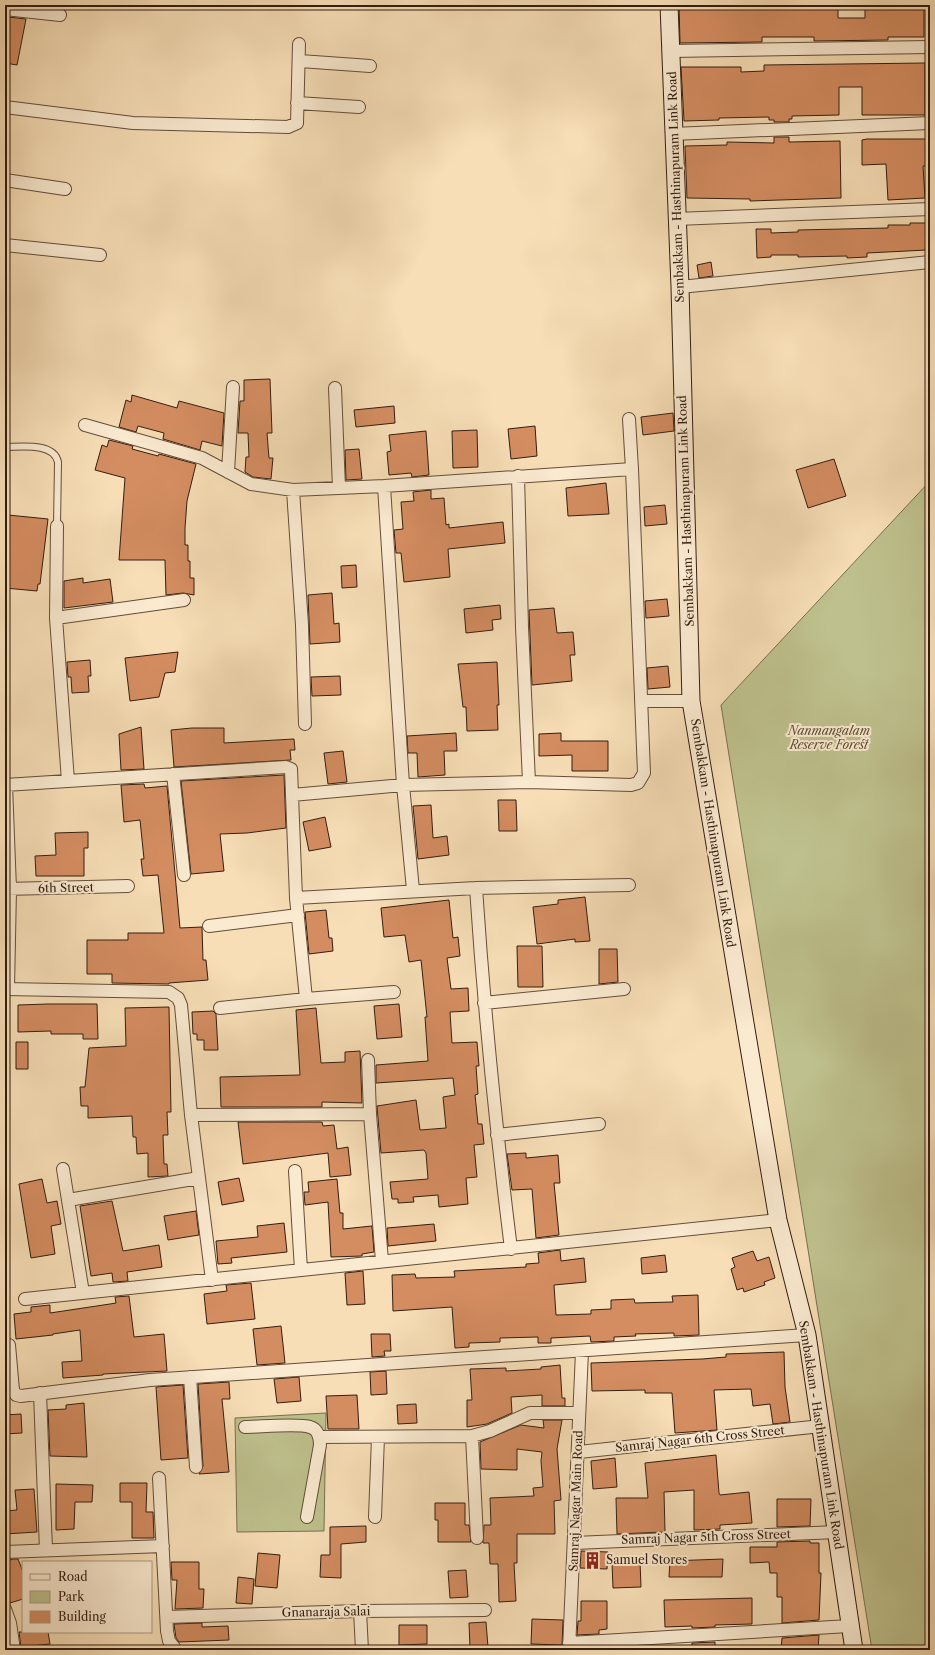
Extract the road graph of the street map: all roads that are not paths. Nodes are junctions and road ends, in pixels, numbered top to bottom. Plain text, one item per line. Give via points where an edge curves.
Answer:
1 (669, 5) edge
2 (5, 9) edge
3 (60, 15) dead end
4 (299, 44) dead end
5 (930, 47) edge
6 (671, 51) junction
7 (300, 60) junction
8 (370, 66) dead end
9 (297, 103) junction
10 (5, 107) edge
11 (359, 107) dead end
12 (930, 123) edge
13 (673, 134) junction
14 (5, 180) edge
15 (65, 189) dead end
16 (930, 209) edge
17 (676, 219) junction
18 (5, 245) edge
19 (100, 255) dead end
20 (930, 262) edge
21 (680, 287) junction
22 (232, 387) dead end
23 (336, 388) dead end
24 (629, 419) dead end
25 (85, 425) dead end
26 (5, 447) edge
27 (632, 469) junction
28 (228, 472) junction
29 (518, 476) junction
30 (384, 486) junction
31 (339, 488) junction
32 (293, 490) junction
33 (57, 526) joint
34 (184, 600) dead end
35 (56, 618) junction
36 (641, 701) junction
37 (691, 701) junction
38 (305, 724) dead end
39 (173, 774) junction
40 (68, 781) junction
41 (529, 782) junction
42 (6, 785) edge
43 (402, 785) junction
44 (292, 795) junction
45 (184, 875) dead end
46 (629, 885) dead end
47 (128, 886) dead end
48 (476, 888) junction
49 (7, 889) edge
50 (413, 890) junction
51 (296, 898) junction
52 (298, 915) junction
53 (209, 926) dead end
54 (7, 989) edge
55 (624, 989) dead end
56 (394, 992) dead end
57 (306, 1000) junction
58 (484, 1003) junction
59 (220, 1008) dead end
60 (368, 1060) dead end
61 (370, 1114) junction
62 (191, 1115) junction
63 (599, 1124) dead end
64 (497, 1134) junction
65 (63, 1168) dead end
66 (295, 1172) dead end
67 (199, 1178) junction
68 (68, 1200) junction
69 (778, 1220) junction
70 (511, 1249) junction
71 (382, 1261) junction
72 (301, 1270) junction
73 (212, 1280) junction
74 (83, 1293) junction
75 (25, 1299) dead end
76 (807, 1335) junction
77 (9, 1345) dead end
78 (582, 1351) junction
79 (190, 1377) junction
80 (40, 1393) junction
81 (579, 1413) junction
82 (821, 1426) junction
83 (244, 1427) dead end
84 (472, 1436) junction
85 (320, 1437) junction
86 (378, 1437) junction
87 (579, 1452) junction
88 (196, 1467) dead end
89 (159, 1478) dead end
90 (307, 1517) dead end
91 (375, 1517) dead end
92 (837, 1532) junction
93 (477, 1538) dead end
94 (574, 1543) junction
95 (163, 1546) junction
96 (46, 1550) junction
97 (5, 1552) edge
98 (5, 1609) edge
99 (485, 1610) dead end
100 (360, 1611) junction
101 (167, 1617) junction
102 (849, 1626) junction
103 (569, 1647) edge
104 (14, 1650) edge
105 (176, 1650) edge
106 (362, 1650) edge
107 (854, 1650) edge

1 - 6 street, Sembakkam - Hasthinapuram Link Road
2 - 3 street
4 - 7 street
5 - 6 street
6 - 13 street, Sembakkam - Hasthinapuram Link Road
7 - 8 street
7 - 9 street
9 - 10 street via 297,123 288,127 134,123
9 - 11 street
12 - 13 street
13 - 17 street, Sembakkam - Hasthinapuram Link Road
14 - 15 street
16 - 17 street
17 - 21 street, Sembakkam - Hasthinapuram Link Road
18 - 19 street
20 - 21 street
21 - 37 street, Sembakkam - Hasthinapuram Link Road
22 - 28 street
23 - 31 street
24 - 27 street
25 - 28 street via 202,458
26 - 33 lane via 41,448 55,454 58,462
27 - 29 street
27 - 36 street
28 - 32 street via 251,484
29 - 30 street
29 - 41 street
30 - 31 street
30 - 43 street
31 - 32 street
32 - 38 street via 302,625
33 - 35 street
34 - 35 street
35 - 40 street
36 - 37 street
36 - 41 street via 644,773 638,783 631,785
37 - 69 street, Sembakkam - Hasthinapuram Link Road
39 - 40 street
39 - 44 street via 286,767 291,769
39 - 45 street
40 - 42 street
41 - 43 street
42 - 49 street
43 - 44 street
43 - 50 street
44 - 51 street
46 - 48 street
47 - 49 street, 6th Street
48 - 50 street
48 - 58 street
49 - 54 street
50 - 51 street
51 - 52 street
52 - 53 street
52 - 57 street
54 - 62 street via 169,992 175,995 181,1005
55 - 58 street
56 - 57 street
57 - 59 street
58 - 64 street
60 - 61 street
61 - 62 street
61 - 71 street
62 - 67 street
63 - 64 street
64 - 70 street
65 - 68 street
66 - 72 street
67 - 68 street
67 - 73 street
68 - 74 street
69 - 70 street
69 - 76 street, Sembakkam - Hasthinapuram Link Road
70 - 71 street
71 - 72 street
72 - 73 street
73 - 74 street
74 - 75 street
76 - 78 street
76 - 82 street, Sembakkam - Hasthinapuram Link Road
77 - 80 street via 13,1390 16,1395
78 - 79 street
78 - 81 street, Samraj Nagar Main Road
79 - 80 street
79 - 88 street
80 - 96 street
81 - 84 street via 530,1413
81 - 87 street, Samraj Nagar Main Road
82 - 87 street, Samraj Nagar 6th Cross Street
82 - 92 street, Sembakkam - Hasthinapuram Link Road
83 - 85 street via 311,1427
84 - 86 street
84 - 93 street
85 - 86 street
85 - 90 street
86 - 91 street
87 - 94 street, Samraj Nagar Main Road
89 - 95 street
92 - 94 street, Samraj Nagar 5th Cross Street
92 - 102 street, Sembakkam - Hasthinapuram Link Road
94 - 103 street, Samraj Nagar Main Road
95 - 96 street
95 - 101 street
96 - 97 street
98 - 104 street
99 - 100 street, Gnanaraja Salai
100 - 101 street, Gnanaraja Salai
100 - 106 street
101 - 105 street via 169,1641
102 - 103 street
102 - 107 street, Sembakkam - Hasthinapuram Link Road

